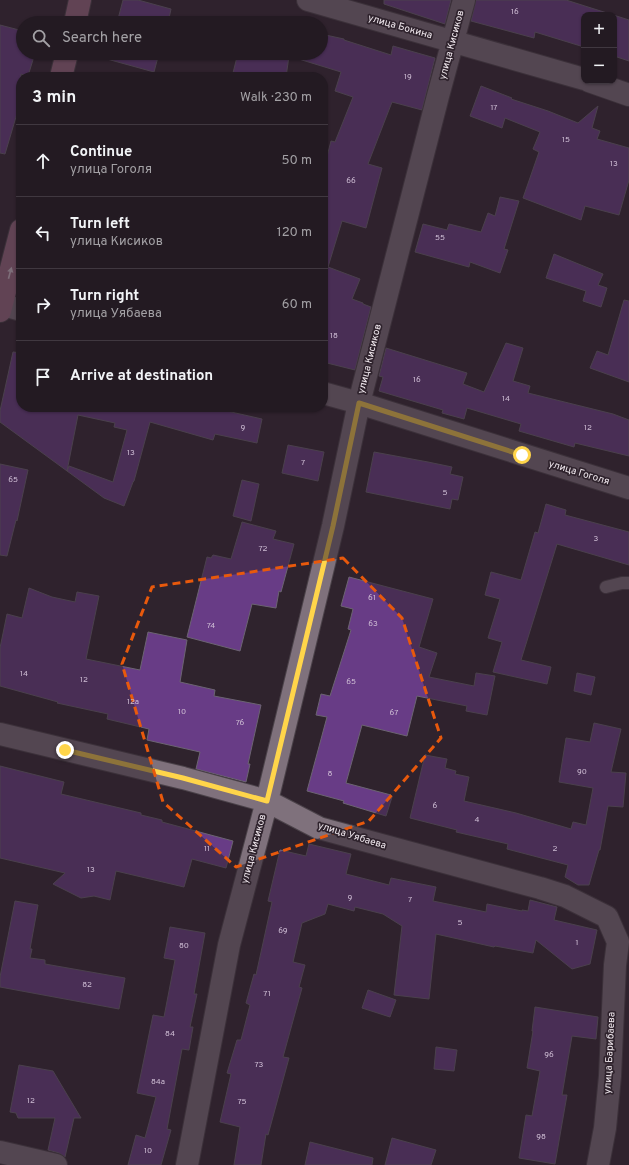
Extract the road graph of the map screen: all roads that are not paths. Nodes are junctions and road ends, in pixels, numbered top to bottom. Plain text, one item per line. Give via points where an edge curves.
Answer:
1 (80, 0) edge
2 (308, 0) edge
3 (464, 0) edge
4 (77, 16) edge
5 (453, 42) junction
6 (65, 60) edge
7 (62, 72) edge
8 (581, 78) edge
9 (598, 84) edge
10 (629, 95) edge
11 (16, 256) edge
12 (6, 307) edge
13 (328, 394) edge
14 (359, 403) junction
15 (629, 488) edge
16 (629, 583) edge
17 (606, 588) dead end
18 (0, 734) edge
19 (267, 801) junction
20 (618, 942) joint
21 (0, 1152) edge
22 (56, 1165) edge
23 (186, 1165) edge
24 (598, 1165) edge

1 - 4 main road
2 - 5 street, улица Бокина
3 - 5 street, улица Кисиков
5 - 8 street, улица Бокина
5 - 14 street, улица Кисиков
6 - 7 main road
9 - 10 street
12 -> 11 main road
13 - 14 street, улица Гоголя
14 - 15 street, улица Гоголя
14 - 19 street, улица Кисиков via 333,526
16 - 17 lane
18 - 19 street, улица Уябаева
19 - 20 street, улица Уябаева via 319,828 565,896 607,917
19 - 23 street, улица Кисиков via 229,945
20 - 24 street, улица Барибаева via 610,1076
21 - 22 street

